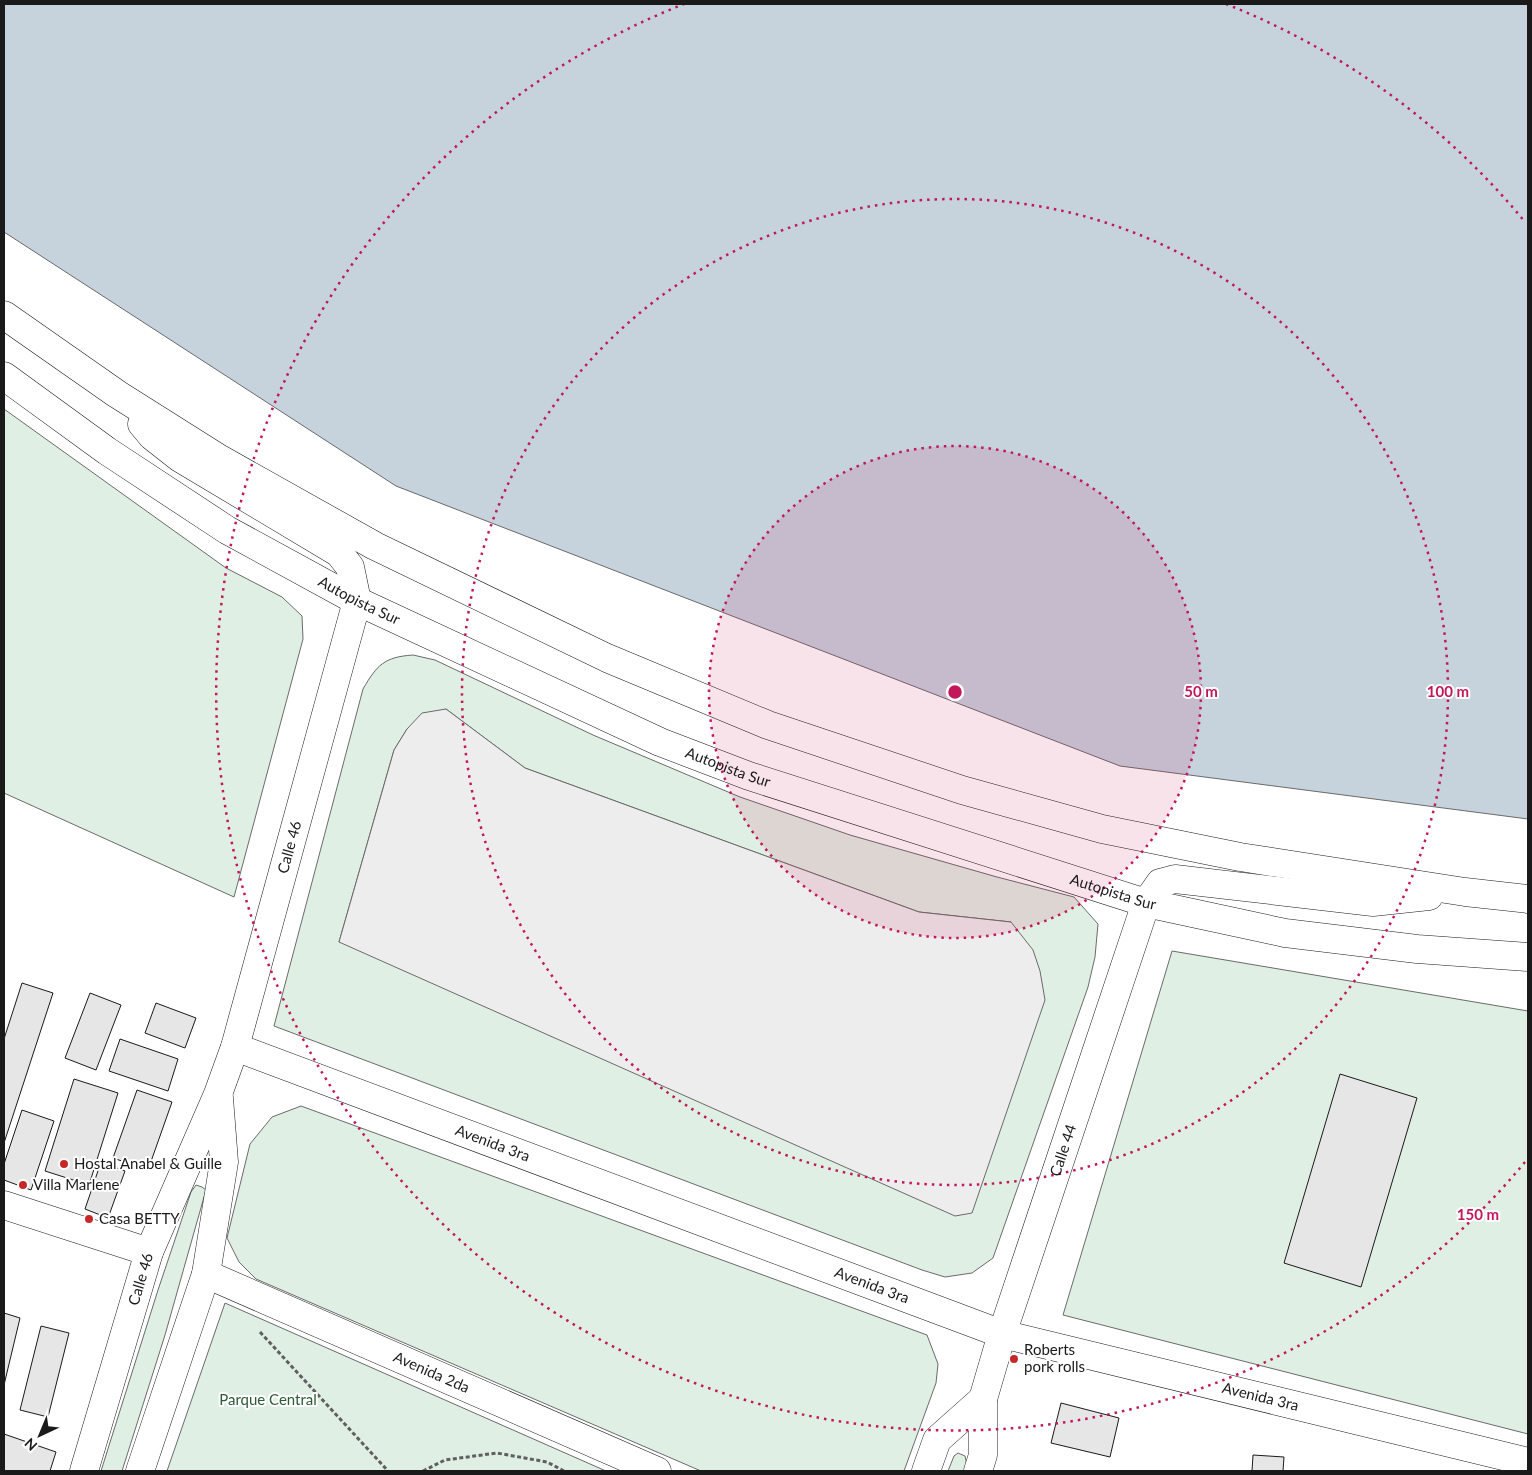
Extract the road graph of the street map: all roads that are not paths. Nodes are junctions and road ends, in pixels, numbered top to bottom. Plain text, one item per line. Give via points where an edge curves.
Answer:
1 (4, 315) edge
2 (4, 376) edge
3 (117, 394) junction
4 (357, 600) junction
5 (1465, 892) junction
6 (1528, 899) edge
7 (1146, 903) junction
8 (1528, 956) edge
9 (235, 1047) junction
10 (218, 1094) junction
11 (4, 1205) edge
12 (149, 1252) junction
13 (206, 1274) junction
14 (1002, 1334) junction
15 (983, 1399) junction
16 (1524, 1465) edge
17 (84, 1471) edge
18 (140, 1471) edge
19 (657, 1471) edge
20 (926, 1471) edge
21 (978, 1471) edge

1 - 3 main road
2 - 4 main road, Autopista Sur via 107,451 227,530
3 - 4 main road via 152,436 180,458 339,553 350,567
3 - 5 main road via 220,459 375,546 607,658 768,725 962,790 1102,829 1240,857
4 - 7 main road, Autopista Sur via 660,742 740,772
4 - 9 main road, Calle 46
5 - 6 main road
5 - 7 main road, Calle 44 via 1373,902 1175,879 1160,882
7 - 8 main road, Autopista Sur via 1285,933 1417,949
7 - 14 main road, Calle 44
9 - 10 main road, Calle 46
9 - 14 main road, Avenida 3ra
10 - 12 main road, Calle 46
10 - 13 main road, Calle 46 via 224,1162
11 - 12 main road
12 - 17 main road, Calle 46
13 - 18 main road, Calle 46
13 - 19 main road, Avenida 2da
14 - 15 main road, Calle 44
14 - 16 main road, Avenida 3ra
15 - 20 main road via 937,1440
15 - 21 main road, Calle 44 via 982,1455

